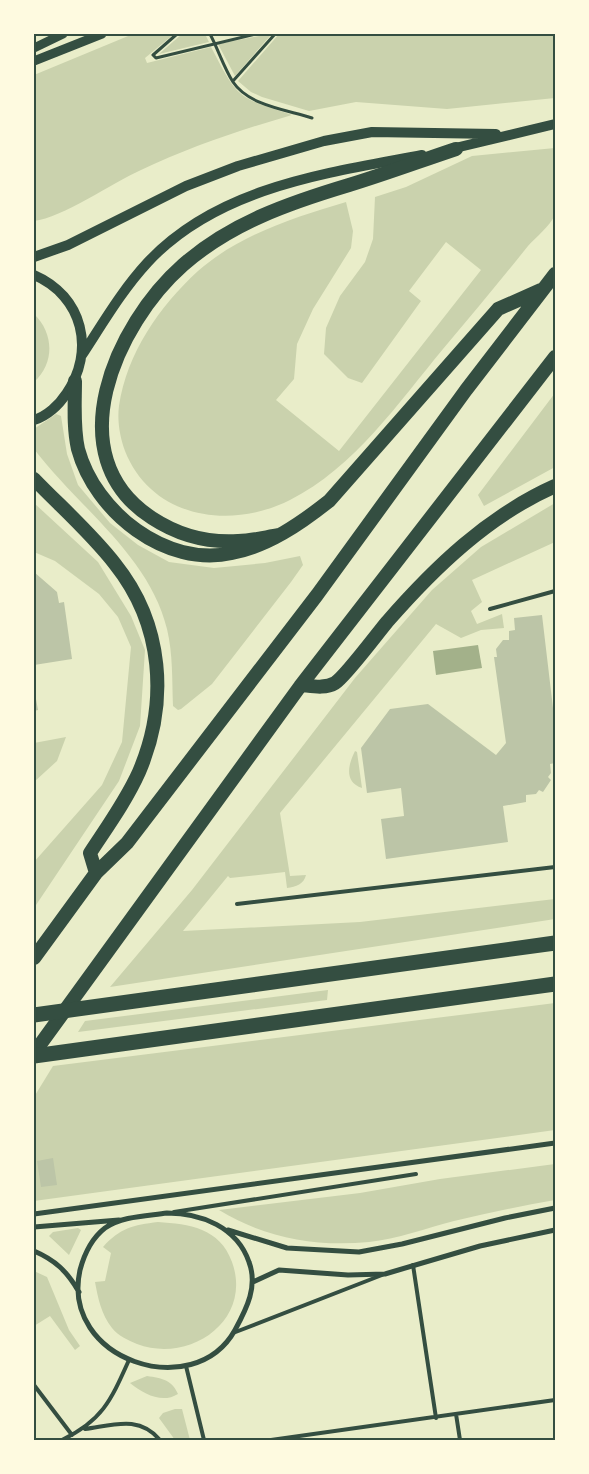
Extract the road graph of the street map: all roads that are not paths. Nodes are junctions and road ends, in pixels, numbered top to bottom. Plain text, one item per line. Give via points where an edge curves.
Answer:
1 (62, 34) edge
2 (102, 34) edge
3 (34, 48) edge
4 (34, 61) edge
5 (555, 124) edge
6 (510, 134) junction
7 (456, 148) junction
8 (34, 257) edge
9 (34, 269) edge
10 (555, 274) edge
11 (34, 275) edge
12 (44, 279) junction
13 (544, 289) junction
14 (82, 355) junction
15 (555, 357) edge
16 (75, 381) junction
17 (34, 420) edge
18 (34, 479) edge
19 (555, 486) edge
20 (279, 535) junction
21 (555, 591) edge
22 (490, 609) dead end
23 (301, 685) junction
24 (555, 822) edge
25 (555, 838) edge
26 (555, 867) edge
27 (96, 872) junction
28 (237, 904) dead end
29 (555, 943) edge
30 (34, 958) edge
31 (555, 984) edge
32 (34, 1015) edge
33 (34, 1054) edge
34 (555, 1143) edge
35 (416, 1174) dead end
36 (555, 1208) edge
37 (167, 1213) junction
38 (34, 1214) edge
39 (124, 1219) junction
40 (34, 1228) edge
41 (224, 1229) junction
42 (555, 1230) edge
43 (34, 1251) edge
44 (413, 1264) junction
45 (385, 1274) junction
46 (253, 1282) junction
47 (79, 1292) junction
48 (233, 1333) junction
49 (129, 1360) junction
50 (186, 1366) junction
51 (34, 1385) edge
52 (555, 1400) edge
53 (456, 1414) junction
54 (436, 1418) junction
55 (85, 1429) junction
56 (72, 1435) junction
57 (62, 1440) edge
58 (160, 1440) edge
59 (204, 1440) edge
60 (271, 1440) edge
61 (460, 1440) edge

1 - 3 street
2 - 4 street
5 - 6 main road
6 - 7 main road
6 - 8 main road via 372,132 324,141 238,166 186,186 68,244
7 - 14 main road via 330,173 248,197 218,210 184,230 148,262 127,286
7 - 20 highway via 284,205 237,228 199,253 167,281 120,349 105,396 102,437 111,471 132,501 162,525 198,538 239,541
9 - 12 street
10 - 13 highway
11 - 12 main road
12 - 14 main road via 70,304 81,328
13 - 20 highway via 498,309 329,501 300,524
13 - 27 highway via 317,595 127,843
14 - 16 main road
15 - 23 highway
16 - 17 main road via 60,403
16 - 20 highway via 75,422 84,467 114,512 129,525 162,545 194,554 230,554
18 - 27 highway via 116,565 144,609 157,660 158,702 149,748 127,795 90,853
19 - 23 highway via 491,522 456,550 400,607 337,682 320,687
21 - 22 lane
23 - 33 highway
24 - 25 lane
26 - 28 lane
27 - 30 highway
29 - 32 highway
31 - 33 highway
34 - 38 street
35 - 37 lane
36 - 41 street via 359,1252 288,1248
37 - 39 street
37 - 41 street via 194,1215
39 - 40 street
39 - 47 street via 106,1228 88,1248 79,1277
41 - 46 street via 247,1255
42 - 44 street
43 - 47 street via 64,1269
44 - 45 street
44 - 54 lane
45 - 46 street via 279,1270
45 - 48 lane
46 - 48 street via 246,1310
47 - 49 street via 85,1317 99,1340
48 - 50 street via 211,1354
49 - 50 street via 157,1367
49 - 55 lane via 108,1405
50 - 59 lane
51 - 56 lane
52 - 53 lane
53 - 54 lane
53 - 61 lane
54 - 60 lane
55 - 56 lane
55 - 58 lane via 137,1423
56 - 57 lane

